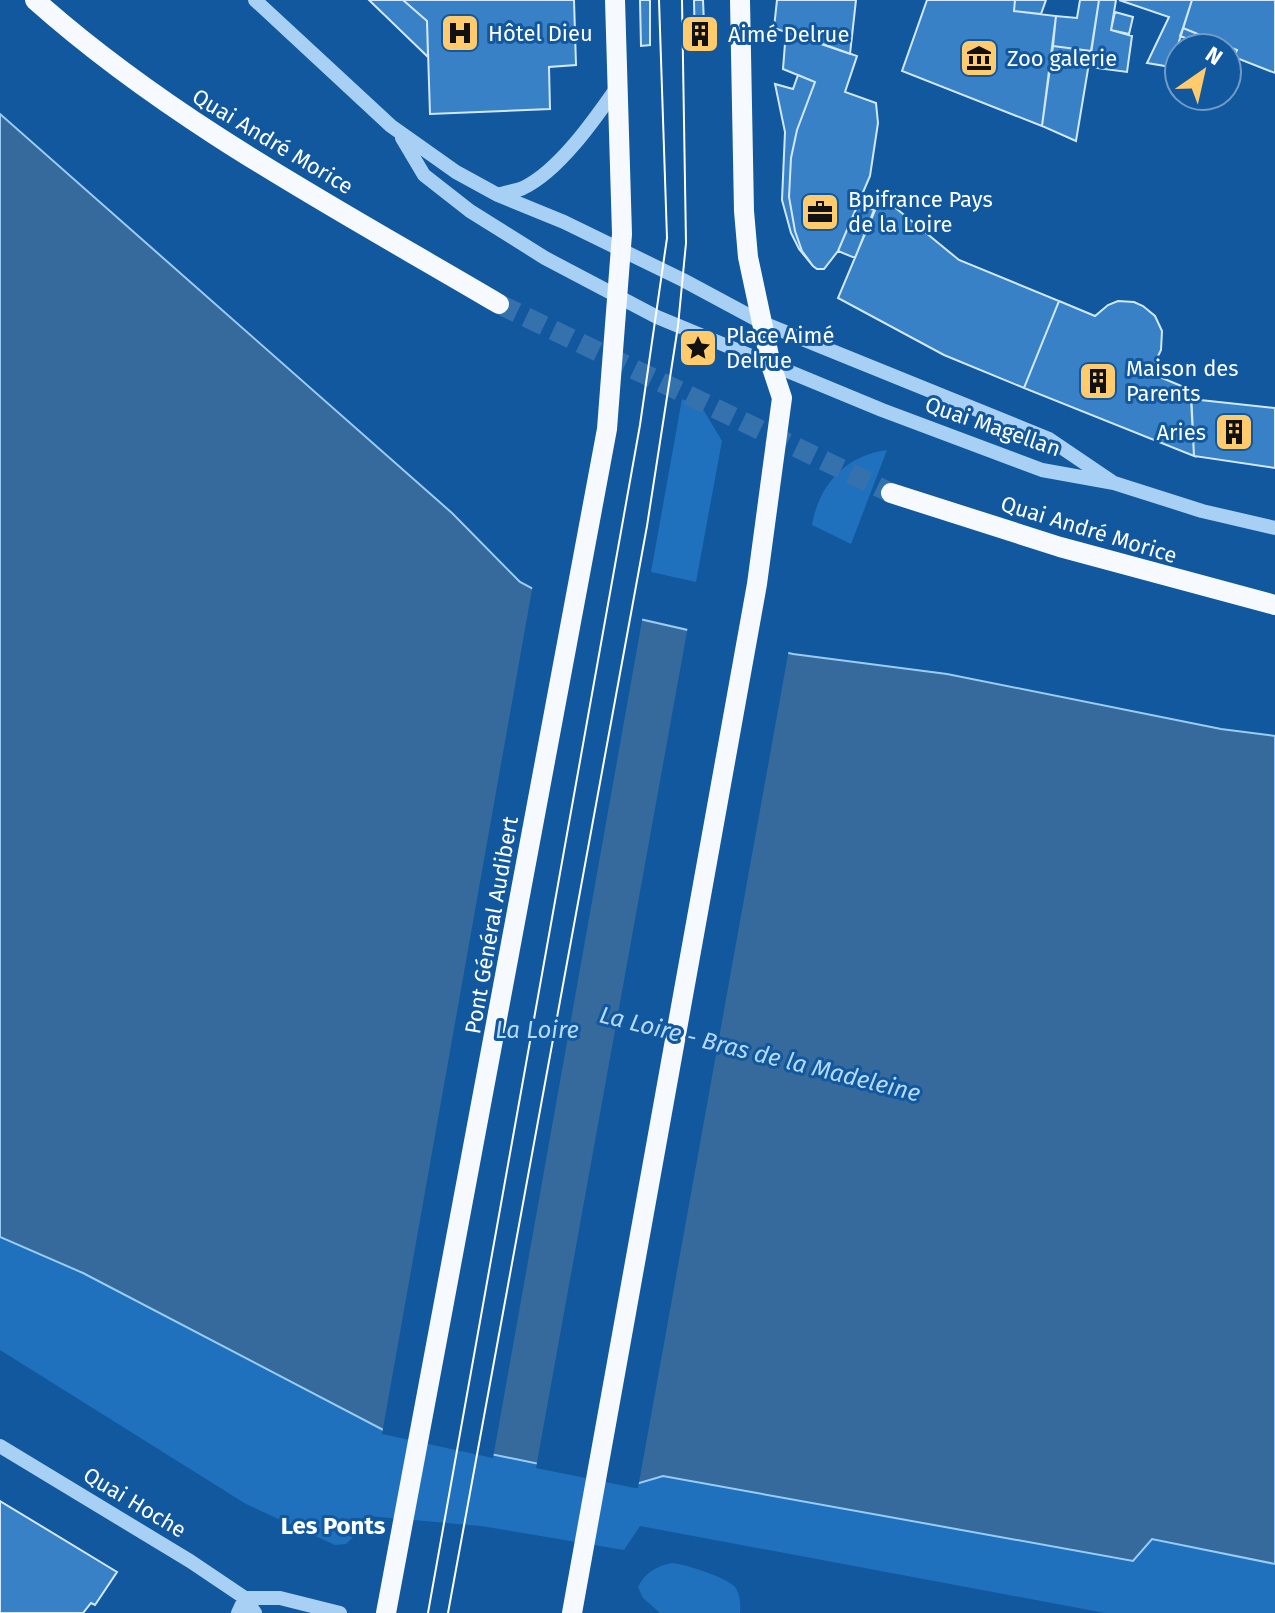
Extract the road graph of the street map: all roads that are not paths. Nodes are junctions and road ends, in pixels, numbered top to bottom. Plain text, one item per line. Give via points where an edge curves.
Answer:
1 (35, 0) edge
2 (255, 0) edge
3 (615, 0) edge
4 (740, 0) edge
5 (618, 86) junction
6 (400, 134) junction
7 (498, 195) junction
8 (621, 252) junction
9 (619, 296) junction
10 (499, 304) tunnel mouth
11 (763, 323) junction
12 (771, 365) junction
13 (1114, 483) junction
14 (891, 493) tunnel mouth
15 (1275, 528) edge
16 (1275, 605) edge
17 (0, 1446) edge
18 (245, 1598) junction
19 (238, 1613) edge
20 (255, 1613) edge
21 (340, 1613) edge
22 (386, 1613) edge
23 (572, 1613) edge

1 - 10 main road, Quai André Morice via 156,98
2 - 6 street
3 - 5 main road, Pont Général Audibert
4 - 11 main road via 744,211
5 - 7 street via 587,131 550,167 524,187
5 - 8 main road, Pont Général Audibert
6 - 7 street
6 - 9 street, Quai Magellan via 424,175 470,211
7 - 8 street
8 - 9 main road, Pont Général Audibert
8 - 11 street
9 - 12 street, Quai Magellan
9 - 22 main road, Pont Général Audibert via 607,429
11 - 12 main road
11 - 13 street, Quai Magellan via 1049,439
12 - 13 street, Quai Magellan via 1042,470
12 - 23 main road via 782,398 757,584
13 - 15 street, Quai Magellan
14 - 16 main road, Quai André Morice via 1060,547
17 - 18 street, Quai Hoche
18 - 19 street
18 - 20 street
18 - 21 street via 280,1598

